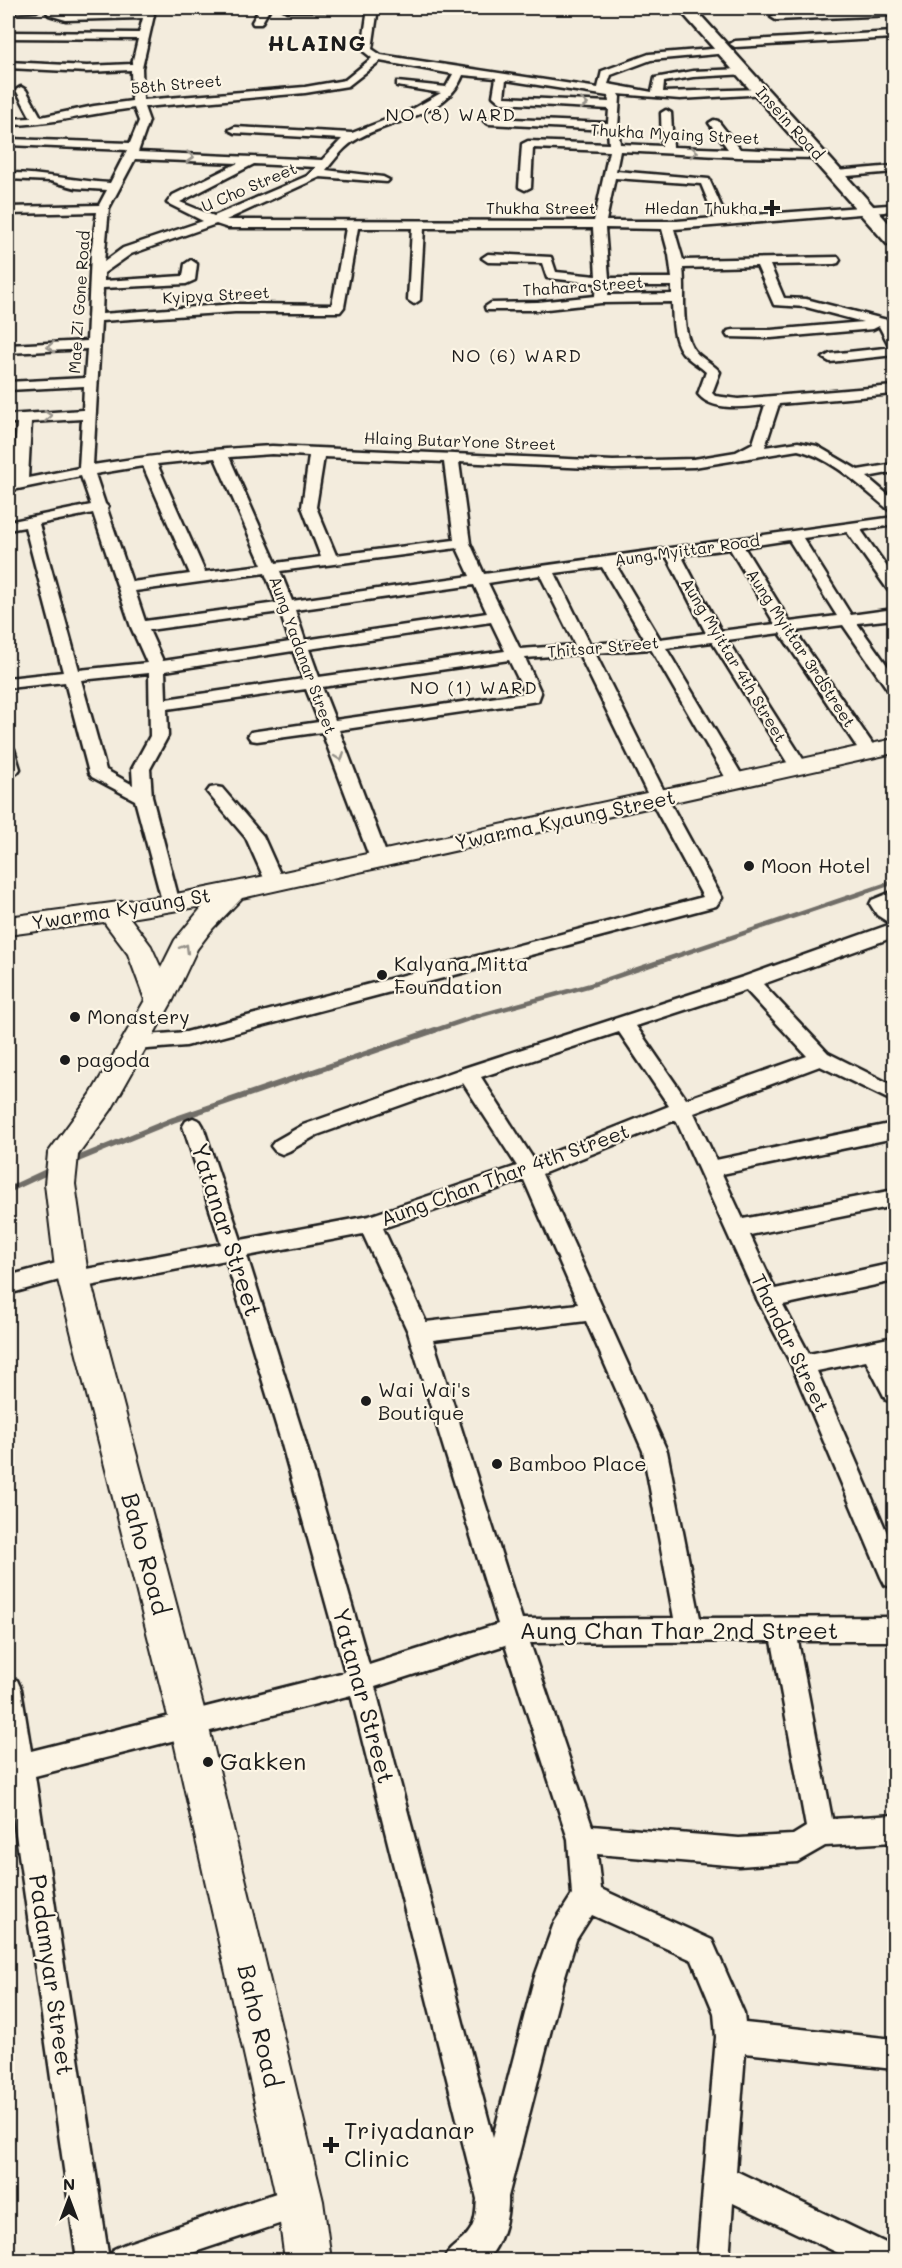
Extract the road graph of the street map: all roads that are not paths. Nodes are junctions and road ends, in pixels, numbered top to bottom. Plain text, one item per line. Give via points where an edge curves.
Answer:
1 (36, 8) edge
2 (49, 8) edge
3 (265, 8) edge
4 (287, 8) edge
5 (300, 8) edge
6 (352, 8) edge
7 (374, 8) edge
8 (768, 8) edge
9 (8, 10) edge
10 (696, 10) edge
11 (148, 11) edge
12 (894, 12) edge
13 (776, 17) junction
14 (257, 22) dead end
15 (894, 34) edge
16 (8, 35) edge
17 (144, 36) junction
18 (797, 39) junction
19 (726, 46) junction
20 (671, 55) junction
21 (378, 58) junction
22 (8, 65) edge
23 (134, 67) junction
24 (459, 72) junction
25 (743, 72) junction
26 (693, 74) junction
27 (502, 75) junction
28 (400, 84) dead end
29 (560, 85) junction
30 (21, 90) dead end
31 (450, 91) junction
32 (762, 92) junction
33 (657, 94) junction
34 (708, 94) junction
35 (615, 101) junction
36 (553, 102) junction
37 (136, 104) junction
38 (666, 113) dead end
39 (405, 115) junction
40 (432, 118) dead end
41 (38, 121) junction
42 (489, 121) dead end
43 (8, 122) edge
44 (714, 123) dead end
45 (552, 124) junction
46 (613, 126) junction
47 (234, 130) dead end
48 (354, 136) junction
49 (8, 142) edge
50 (548, 145) junction
51 (615, 147) junction
52 (133, 151) junction
53 (232, 151) dead end
54 (668, 151) junction
55 (738, 154) junction
56 (821, 156) junction
57 (254, 160) junction
58 (323, 165) junction
59 (894, 169) edge
60 (844, 173) junction
61 (610, 174) junction
62 (8, 176) edge
63 (383, 180) dead end
64 (113, 187) junction
65 (525, 187) dead end
66 (103, 208) junction
67 (8, 210) edge
68 (882, 212) edge
69 (214, 221) junction
70 (722, 221) junction
71 (353, 224) junction
72 (598, 224) junction
73 (418, 225) junction
74 (667, 225) junction
75 (894, 240) edge
76 (127, 250) junction
77 (97, 252) junction
78 (488, 258) dead end
79 (834, 260) dead end
80 (762, 262) junction
81 (191, 264) dead end
82 (677, 264) junction
83 (98, 272) junction
84 (603, 281) junction
85 (677, 282) junction
86 (97, 285) junction
87 (678, 298) junction
88 (601, 299) junction
89 (414, 300) dead end
90 (491, 307) dead end
91 (138, 316) junction
92 (95, 318) junction
93 (890, 323) edge
94 (143, 330) dead end
95 (733, 333) dead end
96 (894, 342) edge
97 (94, 345) junction
98 (8, 348) edge
99 (894, 351) edge
100 (830, 358) dead end
101 (90, 382) junction
102 (8, 386) edge
103 (894, 390) edge
104 (773, 401) junction
105 (88, 414) junction
106 (24, 417) junction
107 (8, 418) edge
108 (220, 452) junction
109 (317, 453) junction
110 (737, 456) junction
111 (451, 459) junction
112 (148, 460) junction
113 (894, 468) edge
114 (86, 469) junction
115 (856, 476) junction
116 (14, 486) edge
117 (893, 504) edge
118 (100, 507) junction
119 (894, 521) edge
120 (31, 522) junction
121 (8, 526) edge
122 (852, 528) junction
123 (794, 535) junction
124 (462, 543) junction
125 (734, 543) junction
126 (671, 551) junction
127 (330, 560) junction
128 (606, 560) junction
129 (271, 568) junction
130 (545, 569) junction
131 (200, 577) junction
132 (479, 579) junction
133 (126, 586) junction
134 (894, 587) edge
135 (286, 606) junction
136 (894, 614) edge
137 (496, 616) junction
138 (848, 620) junction
139 (139, 627) junction
140 (785, 628) junction
141 (716, 636) junction
142 (656, 644) junction
143 (299, 645) junction
144 (585, 650) junction
145 (516, 654) junction
146 (157, 667) junction
147 (73, 677) junction
148 (312, 682) junction
149 (8, 683) edge
150 (894, 686) edge
151 (158, 705) junction
152 (328, 724) junction
153 (257, 736) dead end
154 (894, 746) edge
155 (869, 752) junction
156 (799, 768) junction
157 (737, 783) junction
158 (216, 792) dead end
159 (142, 797) junction
160 (659, 799) junction
161 (380, 861) junction
162 (275, 883) junction
163 (234, 891) junction
164 (887, 900) edge
165 (171, 903) junction
166 (111, 913) junction
167 (894, 920) edge
168 (8, 926) edge
169 (894, 930) edge
170 (750, 982) junction
171 (159, 1000) junction
172 (624, 1023) junction
173 (135, 1043) junction
174 (821, 1058) junction
175 (468, 1074) junction
176 (894, 1095) edge
177 (682, 1109) junction
178 (193, 1126) dead end
179 (894, 1130) edge
180 (282, 1146) dead end
181 (709, 1169) junction
182 (530, 1170) junction
183 (894, 1197) edge
184 (370, 1224) junction
185 (737, 1230) junction
186 (234, 1248) junction
187 (894, 1272) edge
188 (72, 1274) junction
189 (8, 1285) edge
190 (768, 1299) junction
191 (594, 1311) junction
192 (419, 1332) junction
193 (883, 1348) edge
194 (803, 1365) junction
195 (894, 1393) edge
196 (894, 1577) edge
197 (894, 1629) edge
198 (513, 1631) junction
199 (689, 1631) junction
200 (783, 1631) junction
201 (360, 1680) junction
202 (8, 1689) edge
203 (189, 1724) junction
204 (20, 1767) junction
205 (894, 1829) edge
206 (820, 1833) junction
207 (582, 1839) junction
208 (587, 1899) junction
209 (731, 2037) junction
210 (894, 2054) edge
211 (720, 2180) junction
212 (493, 2199) junction
213 (300, 2201) junction
214 (93, 2260) edge
215 (125, 2260) edge
216 (308, 2260) edge
217 (459, 2260) edge
218 (713, 2260) edge
219 (887, 2260) edge

1 - 9 street
2 - 11 street via 52,13 66,17
3 - 14 street
4 - 5 street
5 - 6 street
7 - 21 street via 367,50
8 - 13 street
10 - 19 main road, Insein Road
11 - 17 street, Mae Zi Gone Road
12 - 13 street
13 - 18 street
15 - 18 street
16 - 17 street via 39,40
17 - 23 street, Mae Zi Gone Road
18 - 19 street
19 - 20 street
19 - 25 main road, Insein Road
19 - 60 main road, Insein Road
20 - 26 street
20 - 33 street via 650,57 614,69 606,73 602,86 615,92
21 - 24 street
21 - 37 street, 58th Street via 348,83 286,93
22 - 23 street via 30,61
23 - 37 street, Mae Zi Gone Road
24 - 27 street
24 - 31 street
25 - 26 street
25 - 32 main road, Insein Road
26 - 33 street via 659,80
26 - 34 street
27 - 29 street
27 - 36 street via 498,96 501,100
28 - 31 street
29 - 35 street via 611,93
29 - 36 street
30 - 41 street
31 - 39 street, U Cho Street via 430,106
32 - 34 street
32 - 56 main road, Insein Road
33 - 34 street
36 -> 35 street
35 - 46 street
36 - 45 street
37 - 41 street, 58th Street
37 - 52 street, Mae Zi Gone Road via 144,121
38 - 54 street
39 - 40 street
39 - 48 street, U Cho Street
41 - 43 street, 58th Street
42 - 45 street
44 - 55 street
45 - 46 street
45 - 50 street
46 - 51 street
47 - 48 street
48 - 58 street, U Cho Street
49 - 52 street
50 - 51 street, Thukha Myaing Street
50 - 65 street, Thukha Myaing Street via 528,144
51 - 54 street, Thukha Myaing Street
51 - 61 street
52 -> 57 street
52 - 64 street, Mae Zi Gone Road
53 - 58 street
54 -> 55 street, Thukha Myaing Street
55 - 56 street, Thukha Myaing Street
56 - 60 main road, Insein Road
57 - 58 street
57 - 69 street via 174,200 176,206
58 - 63 street
58 - 69 street, U Cho Street via 311,178
59 - 60 street
60 - 68 main road, Insein Road
61 - 70 street via 705,181
61 - 72 street
62 - 64 street
64 - 66 street, Mae Zi Gone Road
66 - 67 street
66 - 77 street, Mae Zi Gone Road
68 - 70 street, Thukha Street
68 - 75 main road, Insein Road
69 - 71 street, Thukha Street
69 - 76 street, U Cho Street
70 - 74 street, Thukha Street
71 - 73 street, Thukha Street
71 - 91 street, Kyipya Street via 338,307 235,308
72 - 73 street, Thukha Street
72 - 74 street, Thukha Street
72 - 84 street
73 - 89 street
74 - 82 street
76 - 77 street
76 - 83 street, U Cho Street
77 - 83 street, Mae Zi Gone Road
78 - 84 street via 542,259 547,260 551,275
79 - 80 street
80 - 82 street
80 - 93 street via 779,302 806,303
81 - 86 street via 191,277 186,280
82 - 85 street
83 - 86 street, Mae Zi Gone Road
84 - 85 street
84 - 88 street
85 - 87 street
86 - 92 street, Mae Zi Gone Road
87 - 88 street, Thahara Street
87 - 104 street via 689,355 710,366 713,372 705,394 711,400 738,403
88 - 90 street, Thahara Street
91 - 92 street, Kyipya Street
91 - 94 street
92 - 97 street, Mae Zi Gone Road
93 - 95 street
93 - 96 street
97 -> 98 street
97 - 101 street, Mae Zi Gone Road
99 - 100 street
101 - 102 street
101 - 105 street, Mae Zi Gone Road
103 - 104 street
104 - 110 street via 759,445
106 -> 105 street
105 - 114 street, Mae Zi Gone Road
106 - 107 street
106 - 116 street
108 - 109 street, Hlaing ButarYone Street
108 - 112 street, Hlaing ButarYone Street
108 - 129 street, Aung Yadanar Street
109 - 111 street, Hlaing ButarYone Street
109 - 127 street via 309,507
110 - 111 street, Hlaing ButarYone Street via 694,463 613,465
110 - 115 street, Hlaing ButarYone Street via 798,446 817,450
111 - 124 street
112 - 114 street, Hlaing ButarYone Street
112 - 131 street
113 - 115 street
114 - 116 street, Hlaing ButarYone Street
114 - 118 street
115 - 117 street, Hlaing ButarYone Street
118 - 120 street
118 - 133 street
119 - 122 street, Aung Myittar Road
120 - 121 street
120 - 147 street
122 - 123 street, Aung Myittar Road
122 - 134 street
123 - 125 street, Aung Myittar Road
123 - 138 street
124 - 127 street
124 - 132 street
125 - 126 street, Aung Myittar Road
125 - 140 street, Aung Myittar 3rdStreet
126 - 128 street, Aung Myittar Road
126 - 141 street, Aung Myittar 4th Street
127 - 129 street
128 - 130 street, Aung Myittar Road
128 - 142 street
129 - 131 street
129 - 135 street, Aung Yadanar Street
130 - 132 street, Aung Myittar Road
130 - 144 street
131 - 133 street
132 - 135 street, Aung Myittar Road
132 - 137 street
133 - 139 street
135 - 139 street, Aung Myittar Road
135 - 143 street, Aung Yadanar Street
136 - 138 street, Thitsar Street
137 - 143 street
137 - 145 street
138 - 140 street, Thitsar Street
138 - 150 street
139 - 146 street
140 - 141 street, Thitsar Street
140 - 155 street, Aung Myittar 3rdStreet
141 - 142 street, Thitsar Street
141 - 156 street, Aung Myittar 4th Street
142 - 144 street, Thitsar Street
142 - 157 street
143 - 146 street
143 - 148 street, Aung Yadanar Street
144 - 145 street, Thitsar Street
144 - 160 street
145 - 148 street, Thitsar Street
145 - 152 street via 533,693 530,699
146 - 147 street
146 - 151 street
147 - 149 street
147 - 159 street via 98,773
148 - 151 street, Thitsar Street
148 - 152 street, Aung Yadanar Street
151 - 159 street via 159,736 141,769
152 - 153 street
152 -> 161 street, Aung Yadanar Street
154 - 155 main road, Ywarma Kyaung Street
155 - 156 main road, Ywarma Kyaung Street
156 - 157 main road, Ywarma Kyaung Street
157 - 160 main road, Ywarma Kyaung Street
158 - 162 street via 254,836
159 - 165 street
160 - 161 main road, Ywarma Kyaung Street
160 - 173 street via 713,898 709,902 186,1038
161 - 162 main road, Ywarma Kyaung Street
162 - 163 main road, Ywarma Kyaung Street
163 - 165 main road, Ywarma Kyaung St
171 -> 163 main road, Baho Road via 185,946
164 - 167 street via 884,911
165 - 166 main road, Ywarma Kyaung St
166 - 168 main road, Ywarma Kyaung St
166 - 171 main road via 141,952
169 - 170 street
170 - 172 street
170 - 174 street
171 - 173 main road, Baho Road
172 - 175 street
172 - 177 street, Thandar Street
173 - 188 main road, Baho Road via 61,1169
174 - 176 street
174 - 177 street, Aung Chan Thar 4th Street
175 - 180 street via 310,1130
175 - 182 street
177 - 181 street, Thandar Street
177 - 182 street, Aung Chan Thar 4th Street
178 - 186 street, Yatanar Street
179 - 181 street
181 - 185 street, Thandar Street
182 - 184 street, Aung Chan Thar 4th Street
182 - 191 street
183 - 185 street
184 - 186 street, Aung Chan Thar 4th Street
184 - 192 street
185 - 190 street, Thandar Street
186 - 188 street, Aung Chan Thar 4th Street
186 - 201 street, Yatanar Street
187 - 190 street
188 - 189 street, Aung Chan Thar 4th Street
188 - 203 main road, Baho Road
190 - 194 street, Thandar Street
191 - 192 street
191 - 199 street via 655,1451
192 - 198 street
193 - 194 street
193 - 195 street
194 - 196 street, Thandar Street
197 - 200 street, Aung Chan Thar 2nd Street
198 - 199 street, Aung Chan Thar 2nd Street
198 - 201 street, Aung Chan Thar 2nd Street
198 - 207 street
199 - 200 street, Aung Chan Thar 2nd Street
200 - 206 street
201 - 203 street, Aung Chan Thar 2nd Street
201 - 212 street, Yatanar Street
202 - 204 street, Padamyar Street
203 - 204 street, Aung Chan Thar 2nd Street
203 - 213 main road, Baho Road
204 - 214 street, Padamyar Street
205 - 206 street
206 - 207 street via 797,1848 739,1852
207 - 208 street
208 - 209 street via 702,1950 729,2013
208 - 212 street via 564,1933 549,1978
209 - 210 street
209 - 211 street
211 - 218 street
211 - 219 street
212 - 217 street, Yatanar Street via 489,2229 476,2253
213 - 215 street
213 - 216 main road, Baho Road

